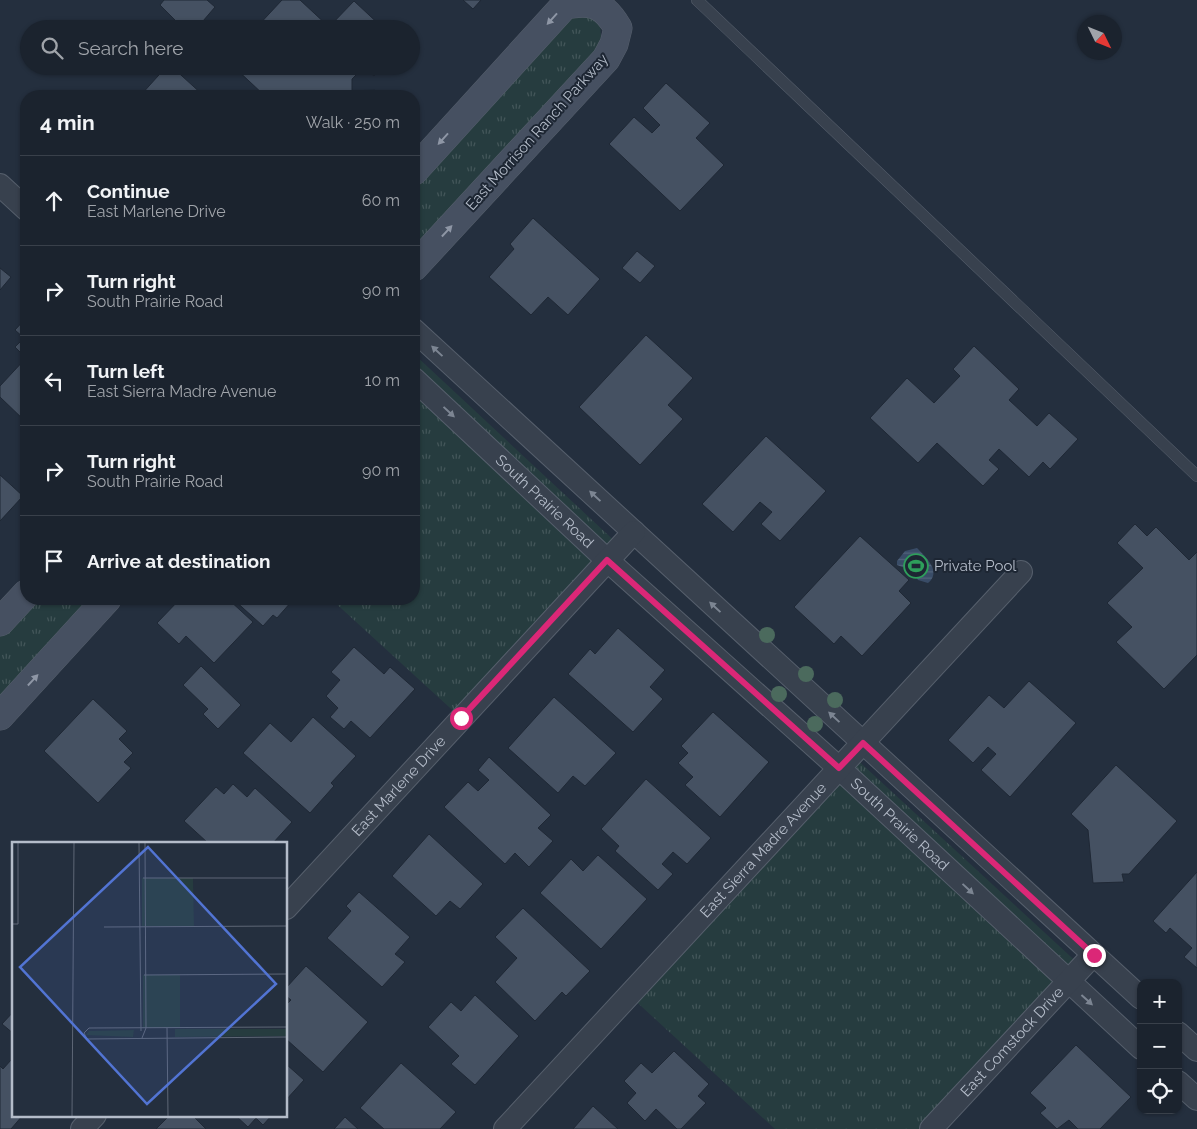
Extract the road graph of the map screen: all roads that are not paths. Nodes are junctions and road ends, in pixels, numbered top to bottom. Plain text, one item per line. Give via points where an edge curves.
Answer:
1 (697, 0) edge
2 (420, 164) edge
3 (0, 185) edge
4 (20, 203) edge
5 (420, 260) edge
6 (420, 336) edge
7 (420, 384) edge
8 (1197, 476) edge
9 (634, 532) junction
10 (607, 560) junction
11 (1021, 572) dead end
12 (20, 600) edge
13 (102, 605) edge
14 (0, 622) edge
15 (0, 716) edge
16 (863, 743) junction
17 (839, 768) junction
18 (288, 906) edge
19 (1094, 955) junction
20 (1068, 982) junction
21 (1137, 994) edge
22 (1182, 1037) edge
23 (1137, 1044) edge
24 (1197, 1050) edge
25 (1182, 1086) edge
26 (1197, 1099) edge
27 (94, 1116) edge
28 (82, 1129) edge
29 (505, 1129) edge
30 (931, 1129) edge

1 - 8 lane
5 -> 2 street, East Morrison Ranch Parkway via 606,59 618,28 609,13 597,5 581,2 565,5
3 - 4 street
9 -> 6 street
7 -> 10 street, South Prairie Road
9 - 10 street, East Marlene Drive
16 -> 9 street
10 - 17 street, South Prairie Road
10 - 18 street, East Marlene Drive
11 - 16 street, East Sierra Madre Avenue
12 - 14 street
15 -> 13 street
16 - 17 street, East Sierra Madre Avenue
16 - 19 street
17 -> 20 street, South Prairie Road
17 - 29 street, East Sierra Madre Avenue
19 - 20 street, East Comstock Drive
19 - 21 street
20 -> 23 street, South Prairie Road
20 - 30 street, East Comstock Drive
22 - 24 street
25 - 26 street
27 - 28 street

